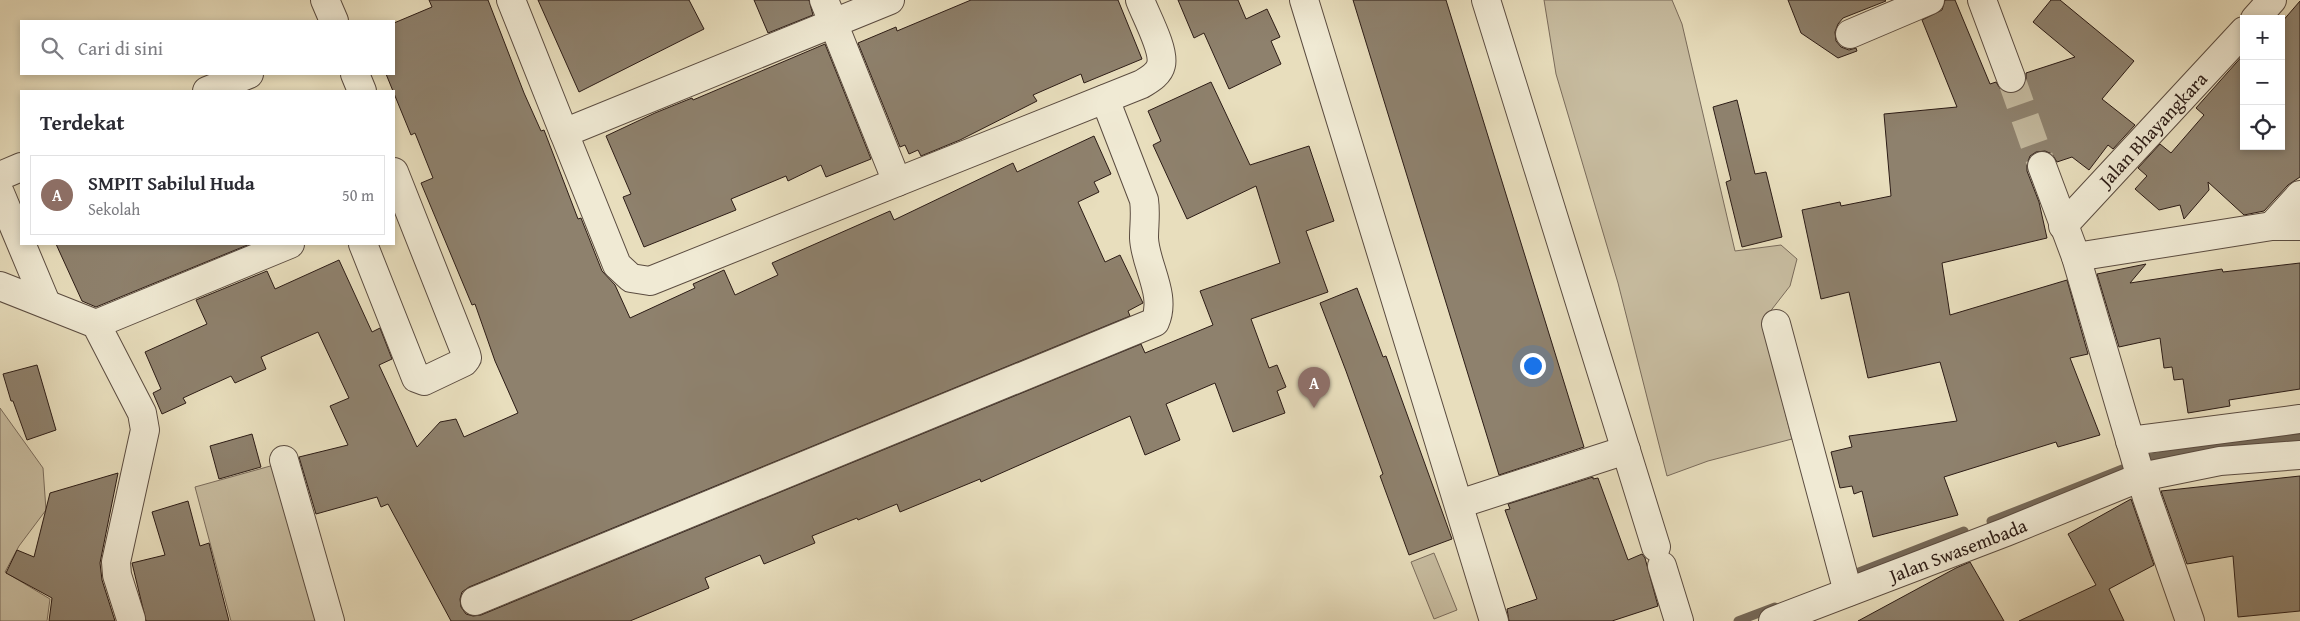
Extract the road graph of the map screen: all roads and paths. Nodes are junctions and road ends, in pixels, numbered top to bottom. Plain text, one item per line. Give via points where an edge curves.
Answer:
1 (325, 0) edge
2 (511, 0) edge
3 (890, 0) edge
4 (1140, 0) edge
5 (1304, 0) edge
6 (1486, 0) edge
7 (1930, 0) edge
8 (1982, 0) edge
9 (2272, 0) edge
10 (829, 12) edge
11 (2259, 15) edge
12 (334, 20) edge
13 (1850, 34) dead end
14 (2240, 35) edge
15 (247, 75) edge
16 (355, 75) edge
17 (2011, 78) tunnel mouth
18 (209, 90) edge
19 (362, 90) edge
20 (1105, 99) junction
21 (564, 133) junction
22 (2042, 166) tunnel mouth
23 (20, 167) edge
24 (0, 176) edge
25 (897, 182) junction
26 (397, 190) edge
27 (0, 193) edge
28 (2300, 195) edge
29 (2063, 226) junction
30 (2272, 226) junction
31 (2300, 226) edge
32 (20, 241) edge
33 (22, 245) edge
34 (288, 245) edge
35 (363, 245) edge
36 (2076, 257) junction
37 (0, 286) edge
38 (46, 303) junction
39 (96, 324) junction
40 (1776, 324) dead end
41 (2300, 419) edge
42 (2130, 441) junction
43 (1626, 450) junction
44 (2300, 456) edge
45 (284, 460) dead end
46 (2141, 477) junction
47 (1459, 504) junction
48 (1848, 592) junction
49 (475, 601) dead end
50 (132, 619) dead end
51 (330, 621) edge
52 (1494, 621) edge
53 (1679, 621) edge
54 (1773, 621) edge
55 (2190, 621) edge

1 - 12 street
2 - 21 street
3 - 10 street
4 - 20 street via 1162,64 1155,76 1142,84
5 - 47 street
6 - 43 street
7 - 13 street
8 - 17 street
9 - 11 street
10 - 21 street
10 - 25 street
14 - 29 street, Jalan Bhayangkara
15 - 18 street
16 - 19 street
20 - 25 street
20 - 49 street via 1145,206 1144,239 1157,292 1158,315 1155,322
21 - 25 street via 617,265 631,278 640,280 650,281
22 - 29 street
23 - 24 street
26 - 35 street via 466,354 464,362 424,381 416,378
27 - 32 street
28 - 30 street
29 - 36 street
30 - 31 street
30 - 36 street
33 - 38 street
34 - 39 street
36 - 42 street
37 - 38 street
38 - 39 street
39 - 50 street via 142,413 145,430 116,562 116,576
40 - 48 street
41 - 42 street
42 - 46 street
43 - 47 street
43 - 53 street
44 - 46 street, Jalan Swasembada via 2220,461
45 - 51 street
46 - 48 street, Jalan Swasembada
46 - 55 street
47 - 52 street
48 - 54 street, Jalan Swasembada

